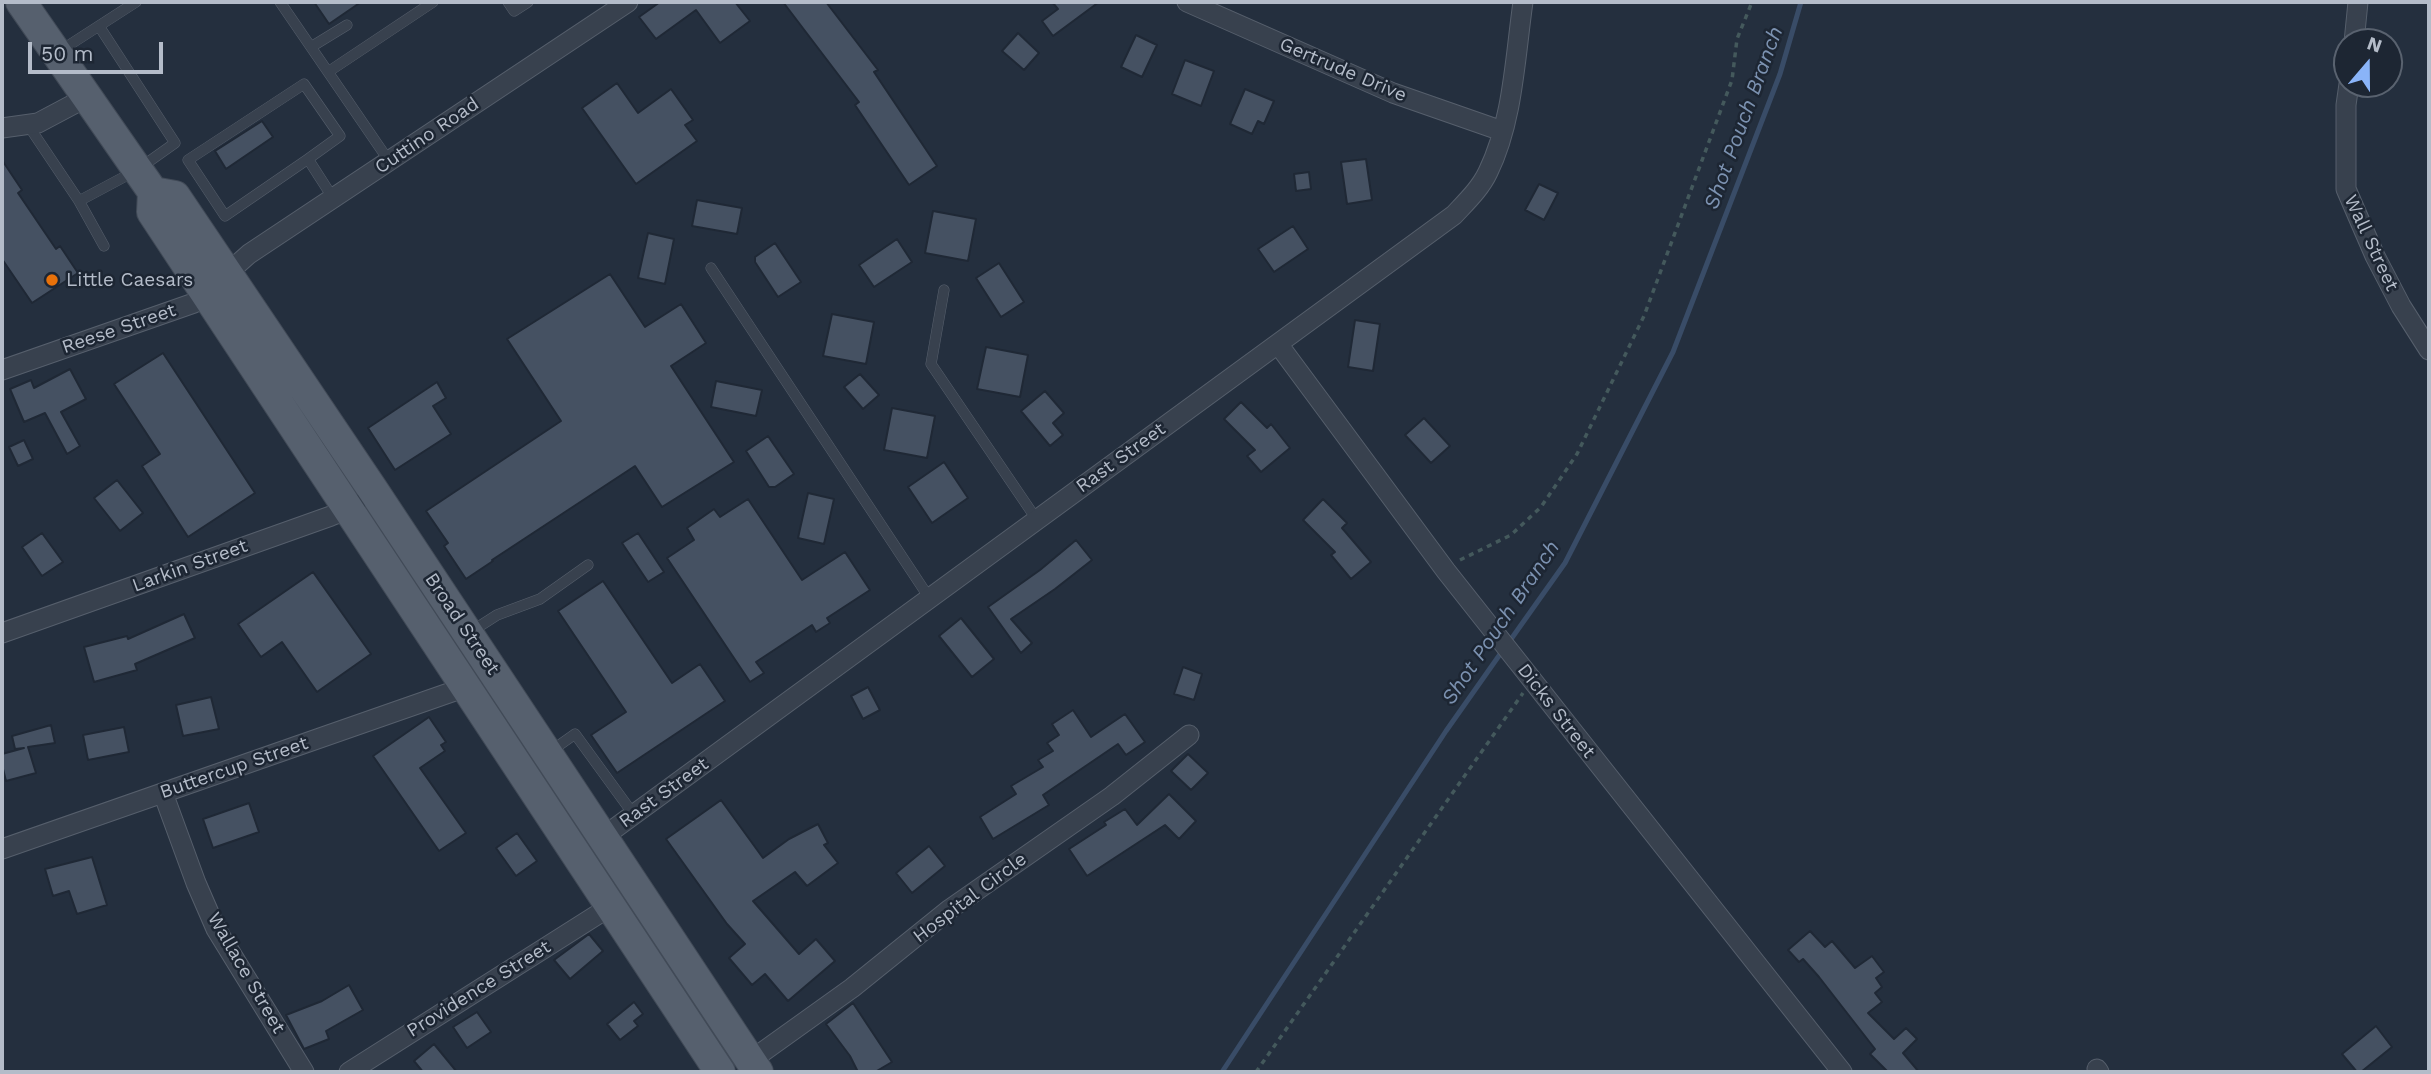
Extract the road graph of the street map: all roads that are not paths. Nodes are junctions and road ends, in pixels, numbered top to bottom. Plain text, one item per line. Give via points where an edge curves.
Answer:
1 (21, 2) edge
2 (136, 2) edge
3 (280, 2) edge
4 (433, 2) edge
5 (508, 2) edge
6 (528, 2) edge
7 (628, 2) edge
8 (1187, 2) edge
9 (1523, 2) edge
10 (2358, 2) edge
11 (346, 25) dead end
12 (99, 26) junction
13 (2355, 28) edge
14 (311, 47) junction
15 (57, 54) junction
16 (328, 72) junction
17 (87, 97) junction
18 (2347, 98) edge
19 (28, 125) junction
20 (2, 128) edge
21 (1502, 131) junction
22 (308, 159) junction
23 (389, 161) junction
24 (145, 181) junction
25 (333, 198) junction
26 (79, 201) junction
27 (104, 246) dead end
28 (711, 268) dead end
29 (228, 274) junction
30 (944, 290) dead end
31 (205, 294) junction
32 (1278, 344) junction
33 (2429, 348) edge
34 (2, 370) edge
35 (373, 490) junction
36 (349, 509) junction
37 (1037, 520) junction
38 (588, 565) dead end
39 (930, 599) junction
40 (2, 633) edge
41 (455, 642) junction
42 (466, 687) junction
43 (1189, 736) dead end
44 (535, 763) junction
45 (163, 793) junction
46 (634, 815) junction
47 (603, 837) junction
48 (2, 849) edge
49 (611, 906) junction
50 (754, 1067) edge
51 (304, 1072) edge
52 (349, 1072) edge
53 (720, 1072) edge
54 (1842, 1072) edge

1 - 15 main road, Broad Street
2 - 12 lane
3 - 14 lane
4 - 16 lane
5 - 6 lane via 514,11
7 - 23 street, Cuttino Road
8 - 21 street, Gertrude Drive via 1393,93
9 - 21 street, Rast Street
10 - 13 street
11 - 14 lane
12 - 15 lane
12 - 24 lane via 175,143
14 - 16 lane
15 - 17 main road, Broad Street
16 - 23 lane
17 - 19 street
17 - 24 main road, Broad Street
18 - 33 street, Wall Street via 2346,189 2375,257
19 - 20 street
19 - 26 lane
21 - 32 street, Rast Street via 1488,172 1454,215
22 - 22 lane via 340,136 304,84 188,160 225,216
22 - 25 lane
23 - 25 street, Cuttino Road
24 - 26 lane
24 - 29 main road, Broad Street via 175,196
24 - 31 main road, Broad Street via 152,212
25 - 29 street, Cuttino Road via 249,254
26 - 27 lane
28 - 39 lane
29 - 31 street, Reese Street
29 - 35 main road, Broad Street
30 - 37 lane via 932,364
31 - 34 street, Reese Street via 189,305
31 - 36 main road, Broad Street
32 - 37 street, Rast Street
32 - 54 street, Dicks Street via 1526,674
35 - 36 street, Larkin Street
35 - 41 main road, Broad Street
36 - 40 street, Larkin Street
36 - 41 main road, Broad Street
37 - 39 street, Rast Street
38 - 41 lane via 540,598 497,615
39 - 46 street, Rast Street
41 - 42 main road, Broad Street
41 - 44 main road, Broad Street
42 - 44 main road, Broad Street
42 - 45 street, Buttercup Street
43 - 50 street, Hospital Circle via 950,909
44 - 46 lane via 575,734
44 - 47 main road, Broad Street
44 - 49 main road, Broad Street
45 - 48 street, Buttercup Street
45 - 51 street, Wallace Street via 216,929
46 - 47 street, Rast Street
47 - 50 main road, Broad Street
49 - 52 street, Providence Street
49 - 53 main road, Broad Street

